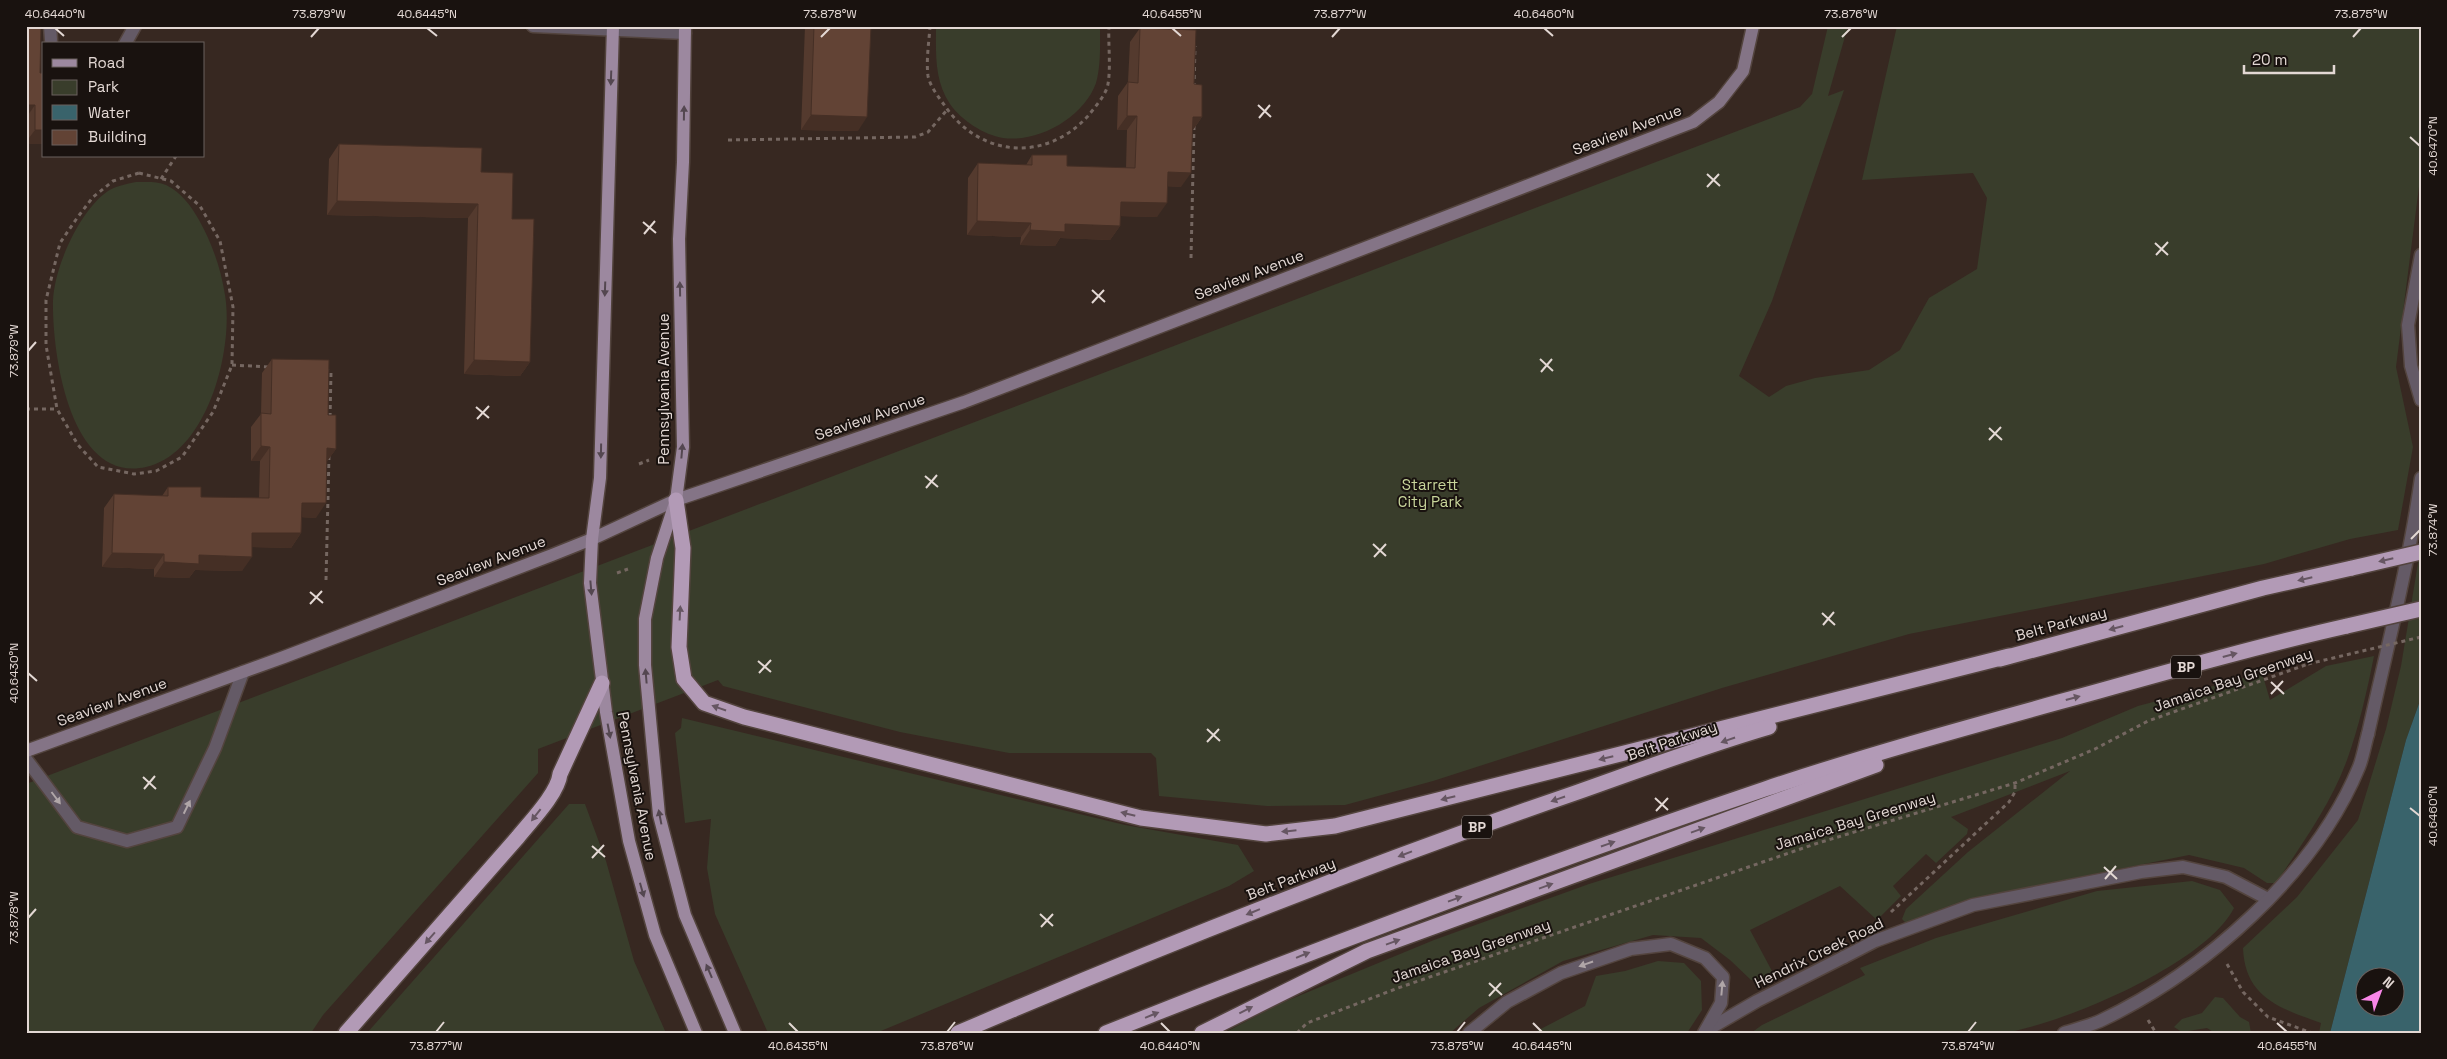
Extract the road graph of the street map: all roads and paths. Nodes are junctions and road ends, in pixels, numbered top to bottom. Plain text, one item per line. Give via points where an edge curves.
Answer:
1 (50, 26) edge
2 (135, 26) edge
3 (533, 26) edge
4 (930, 26) edge
5 (1109, 26) edge
6 (1753, 26) edge
7 (613, 28) edge
8 (685, 29) edge
9 (1196, 36) edge
10 (51, 40) dead end
11 (126, 42) edge
12 (1194, 94) edge
13 (947, 110) junction
14 (1194, 123) edge
15 (728, 140) dead end
16 (175, 158) edge
17 (161, 178) junction
18 (2421, 255) edge
19 (1191, 258) dead end
20 (232, 365) junction
21 (272, 368) edge
22 (321, 370) edge
23 (2421, 400) edge
24 (26, 409) edge
25 (57, 410) junction
26 (330, 420) edge
27 (329, 450) edge
28 (649, 460) dead end
29 (639, 464) dead end
30 (2421, 478) edge
31 (676, 500) junction
32 (592, 539) junction
33 (2421, 552) edge
34 (628, 569) dead end
35 (617, 573) dead end
36 (326, 580) dead end
37 (2421, 609) edge
38 (2421, 637) edge
39 (2009, 656) junction
40 (243, 672) junction
41 (602, 683) junction
42 (2026, 711) junction
43 (26, 751) edge
44 (26, 759) edge
45 (2015, 783) junction
46 (2268, 899) junction
47 (1875, 941) junction
48 (2217, 946) junction
49 (695, 1032) edge
50 (1706, 1032) edge
51 (2305, 1032) edge
52 (346, 1033) edge
53 (735, 1033) edge
54 (958, 1033) edge
55 (1106, 1033) edge
56 (1202, 1033) edge
57 (1297, 1033) edge
58 (1470, 1033) edge
59 (2064, 1033) edge
60 (2312, 1033) edge

1 - 10 street
2 - 11 street
3 - 7 street
4 - 13 path via 928,77
5 - 13 path via 1108,85 1097,106 1079,125 1053,141 1023,148 995,146 955,122
6 - 31 street, Seaview Avenue via 1743,71 1719,102 1692,122 964,402
7 - 8 street
7 -> 32 main road, Pennsylvania Avenue via 600,478
31 -> 8 main road, Pennsylvania Avenue via 682,447 679,239
9 - 12 path
13 - 15 path via 928,132 915,137
14 - 19 path
16 - 17 path
17 - 20 path via 172,181 200,206 220,242 233,307
17 - 25 path via 139,173 113,181 93,196 60,243 46,300 46,345
18 - 23 street via 2408,325 2410,366
20 - 21 path
20 - 25 path via 213,412 200,433 182,457 156,471 134,474 98,467 78,445
22 - 26 path via 331,371
24 - 25 path
27 - 36 path
28 - 29 path
30 - 46 street via 2399,602 2359,766 2324,833
31 - 32 street, Seaview Avenue
39 -> 31 highway via 1335,826 1266,834 1141,818 744,717 704,703 684,679 679,647 683,548
53 -> 31 main road, Pennsylvania Avenue via 685,915 659,814 645,665 644,618 657,558
32 - 40 street, Seaview Avenue
32 -> 41 main road, Pennsylvania Avenue via 590,583
33 -> 39 highway, Belt Parkway / BP, bridge via 2264,588
34 - 35 path
42 -> 37 highway, BP, bridge via 2271,643
38 - 45 path, Jamaica Bay Greenway, bridge via 2308,664 2148,721 2096,749
39 -> 54 highway, Belt Parkway / BP via 1753,732 1494,821 1272,904
40 - 43 street, Seaview Avenue
44 -> 40 street via 77,827 127,841 177,827 215,748
41 -> 49 main road, Pennsylvania Avenue via 629,841 655,935
41 -> 52 highway via 559,782 542,806
55 -> 42 highway, BP via 1310,952 1513,877 1768,788
56 -> 42 highway via 1367,951
45 - 47 path via 2015,792 2009,802 1894,908 1881,925
45 - 57 path, Jamaica Bay Greenway via 1816,844 1416,981 1307,1023
46 - 47 street, Hendrix Creek Road via 2226,877 2183,867 2141,872 1973,906
46 - 48 street
47 - 50 street, Hendrix Creek Road via 1756,1001
48 - 51 path via 2243,992 2268,1018
48 - 59 street via 2198,963 2154,991 2100,1021
50 -> 58 street via 1721,1003 1723,977 1705,958 1671,944 1630,949 1561,973 1508,1002
51 - 60 path

